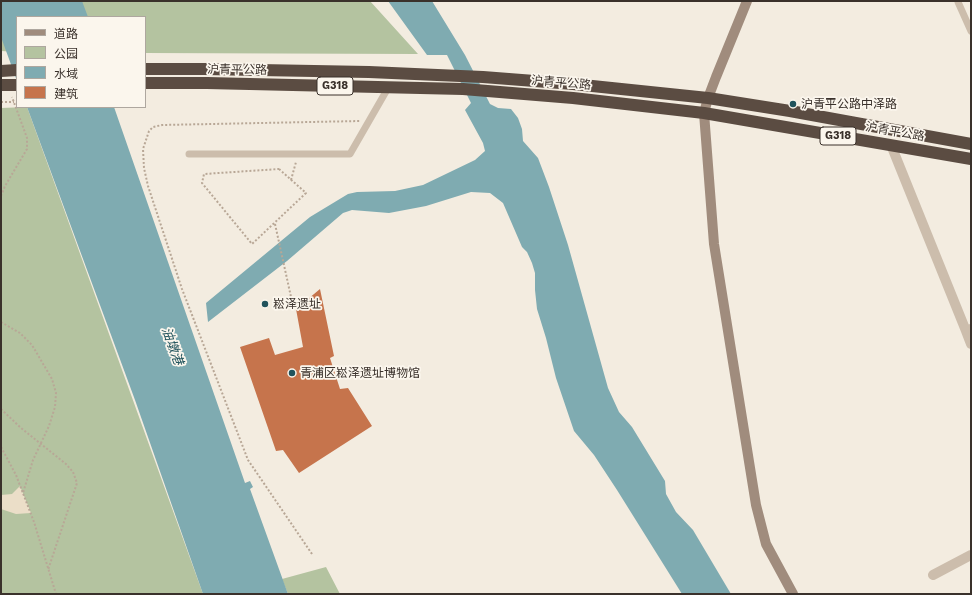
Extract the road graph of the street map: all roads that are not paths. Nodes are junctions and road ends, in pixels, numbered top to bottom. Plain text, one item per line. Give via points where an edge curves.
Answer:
1 (747, 1) edge
2 (958, 2) dead end
3 (971, 31) edge
4 (146, 69) edge
5 (16, 70) edge
6 (1, 71) edge
7 (146, 83) edge
8 (1, 85) edge
9 (388, 88) junction
10 (14, 90) edge
11 (708, 98) junction
12 (704, 113) junction
13 (971, 144) edge
14 (891, 145) junction
15 (189, 154) dead end
16 (971, 159) edge
17 (968, 330) edge
18 (971, 344) edge
19 (971, 555) edge
20 (933, 575) dead end
21 (793, 594) edge

1 - 11 street
2 - 3 lane
4 - 11 highway, 沪青平公路 / G318 via 451,75
5 - 6 highway, bridge
7 - 9 highway, 沪青平公路 / G318
8 - 10 highway, bridge
9 - 12 highway, 沪青平公路 / G318 via 463,90 581,99
9 - 15 lane via 350,154
11 - 12 street
11 - 13 highway, 沪青平公路 / G318
12 - 14 highway, 沪青平公路 / G318
12 - 21 street via 714,244 756,505 766,544
14 - 16 highway, 沪青平公路 / G318
14 - 17 street
17 - 18 street
19 - 20 street

